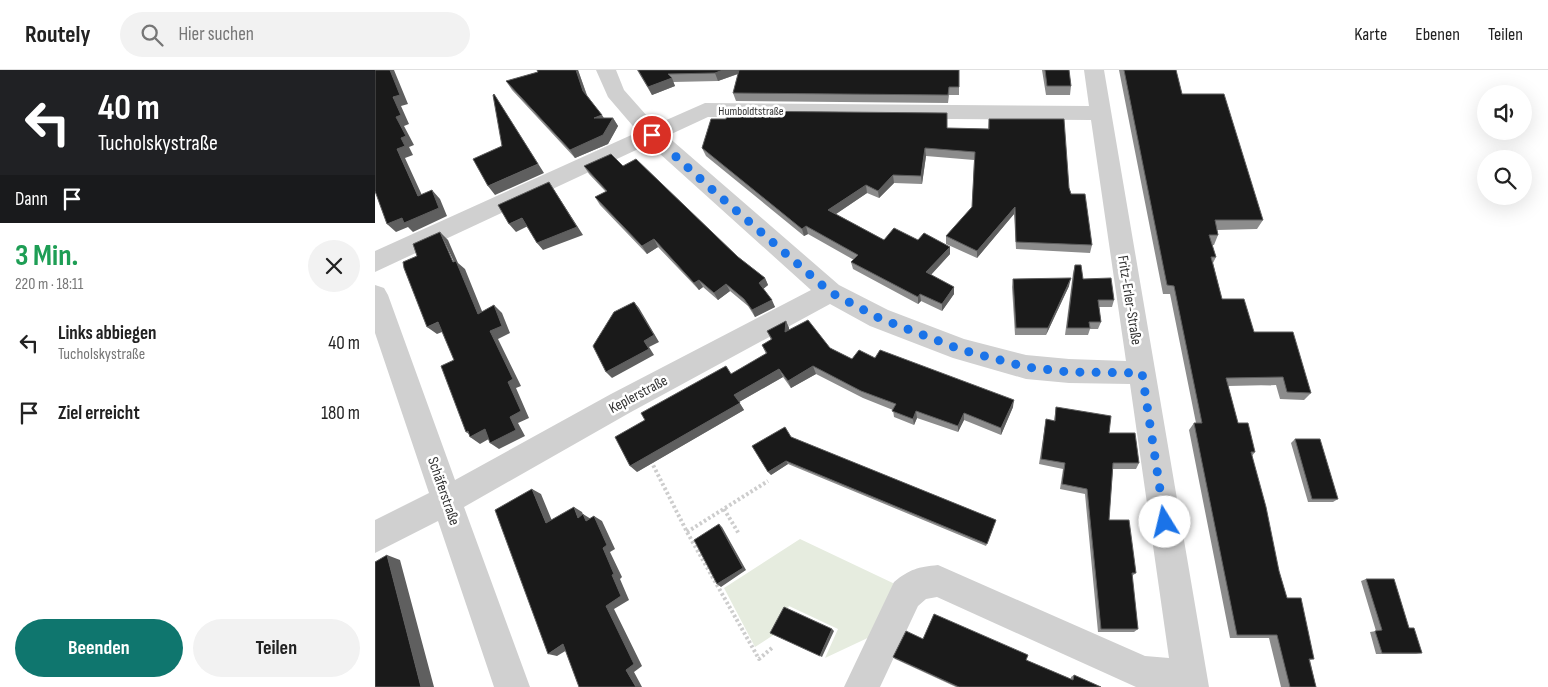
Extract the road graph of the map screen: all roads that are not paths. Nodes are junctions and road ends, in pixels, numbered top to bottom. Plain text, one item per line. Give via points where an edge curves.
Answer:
1 (606, 70) edge
2 (1094, 70) edge
3 (1101, 112) junction
4 (652, 135) junction
5 (375, 262) edge
6 (830, 292) junction
7 (375, 295) edge
8 (1142, 373) junction
9 (447, 500) junction
10 (375, 537) edge
11 (1190, 682) edge
12 (512, 687) edge
13 (862, 687) edge

1 - 4 street via 615,92
2 - 3 street, Fritz-Erler-Straße
3 - 4 street, Humboldtstraße via 705,110
3 - 8 street, Fritz-Erler-Straße
4 - 5 street, Humboldtstraße
4 - 6 street
6 - 8 street via 879,318 962,350 1026,367 1069,372
6 - 9 street, Keplerstraße
7 - 9 street, Schäferstraße
8 - 11 street, Fritz-Erler-Straße
9 - 10 street, Keplerstraße
9 - 12 street, Schäferstraße
11 - 13 street, Fritz-Erler-Straße via 1144,673 938,581 919,582 906,594

